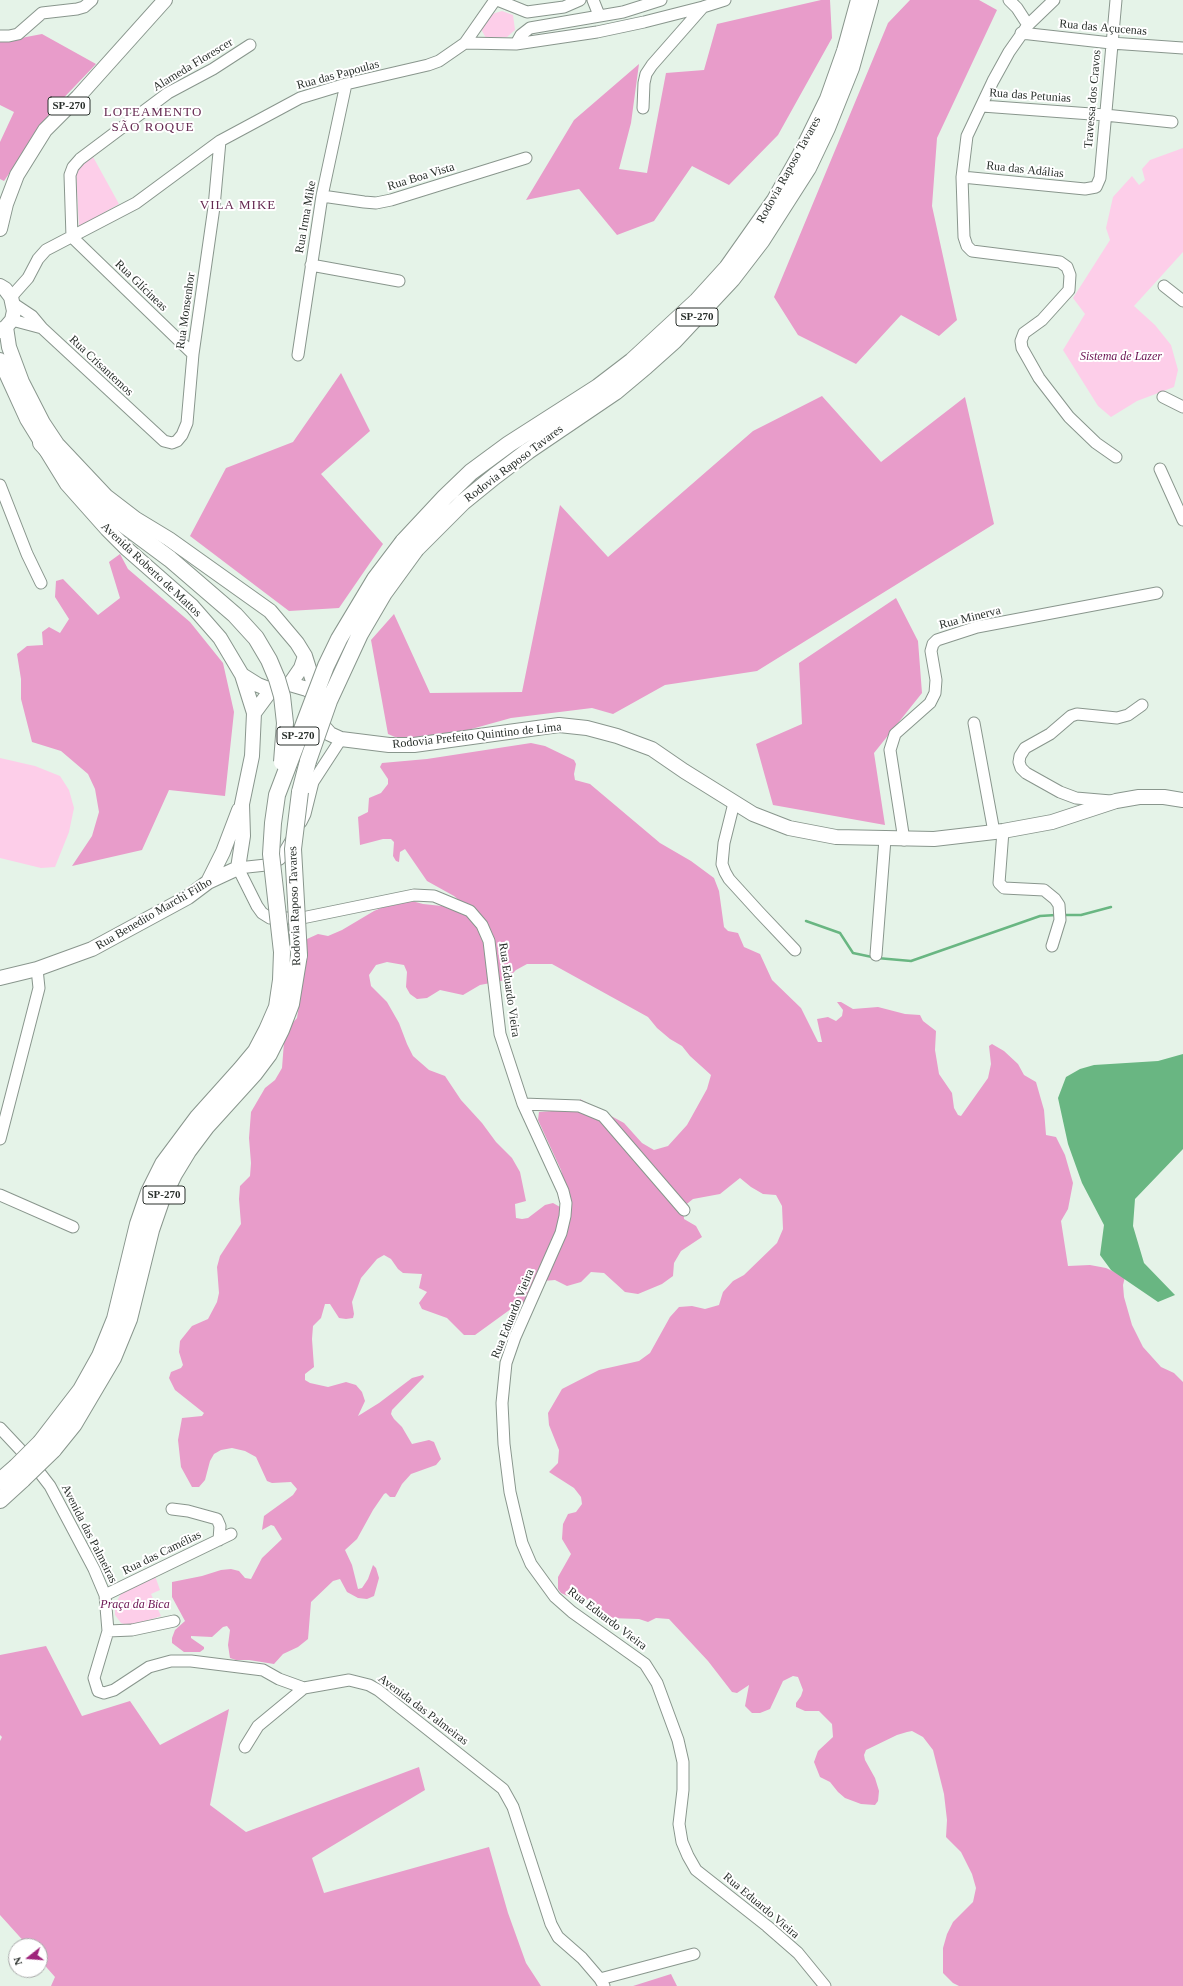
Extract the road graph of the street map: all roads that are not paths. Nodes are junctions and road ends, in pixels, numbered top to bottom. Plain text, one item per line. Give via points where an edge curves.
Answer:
1 (92, 0) edge
2 (165, 0) edge
3 (496, 0) edge
4 (580, 0) edge
5 (593, 0) edge
6 (661, 0) edge
7 (725, 0) edge
8 (858, 0) edge
9 (870, 0) edge
10 (1009, 0) edge
11 (1054, 0) edge
12 (1116, 0) edge
13 (703, 8) junction
14 (599, 15) junction
15 (1024, 29) junction
16 (0, 36) edge
17 (465, 43) junction
18 (1111, 43) junction
19 (516, 44) junction
20 (250, 45) dead end
21 (1183, 48) edge
22 (346, 84) junction
23 (982, 106) junction
24 (643, 108) dead end
25 (1105, 115) junction
26 (1172, 122) dead end
27 (220, 141) junction
28 (526, 158) dead end
29 (962, 177) junction
30 (1085, 189) joint
31 (322, 196) junction
32 (0, 229) edge
33 (72, 237) junction
34 (311, 265) junction
35 (399, 281) dead end
36 (0, 286) edge
37 (1164, 286) dead end
38 (13, 300) junction
39 (1183, 301) edge
40 (6, 326) edge
41 (42, 328) junction
42 (193, 354) junction
43 (298, 355) dead end
44 (0, 360) edge
45 (1163, 397) dead end
46 (1183, 407) edge
47 (144, 423) joint
48 (41, 443) junction
49 (1116, 457) dead end
50 (1160, 469) dead end
51 (0, 485) edge
52 (1183, 520) edge
53 (409, 545) junction
54 (41, 583) dead end
55 (1157, 593) dead end
56 (305, 656) junction
57 (242, 675) junction
58 (279, 684) junction
59 (318, 697) junction
60 (1142, 705) dead end
61 (254, 713) junction
62 (974, 723) dead end
63 (341, 739) junction
64 (277, 795) junction
65 (1183, 800) edge
66 (1116, 801) junction
67 (734, 802) junction
68 (242, 804) junction
69 (999, 832) junction
70 (885, 839) junction
71 (904, 840) junction
72 (238, 868) junction
73 (208, 882) junction
74 (1052, 946) dead end
75 (795, 950) dead end
76 (876, 955) dead end
77 (37, 969) junction
78 (0, 978) edge
79 (523, 1104) junction
80 (0, 1139) edge
81 (0, 1196) edge
82 (684, 1210) dead end
83 (74, 1227) dead end
84 (0, 1428) edge
85 (47, 1446) junction
86 (19, 1473) junction
87 (0, 1481) edge
88 (0, 1500) edge
89 (172, 1509) dead end
90 (231, 1534) dead end
91 (220, 1540) junction
92 (105, 1595) junction
93 (174, 1621) dead end
94 (108, 1631) junction
95 (304, 1688) junction
96 (245, 1747) dead end
97 (694, 1954) dead end
98 (602, 1982) edge
99 (825, 1986) edge

1 - 16 street via 77,9 42,13 18,34
2 - 32 main road, SP-270 via 45,130 17,175
3 - 4 street via 527,12 564,7
3 - 17 street
5 - 14 street
6 - 14 street via 623,12
7 - 13 street
8 - 53 highway, Rodovia Raposo Tavares / SP-270 via 845,51 828,99 808,140 775,200 727,268 663,335 632,361 598,387 509,444 471,472 445,497
9 - 53 highway, Rodovia Raposo Tavares / SP-270 via 851,68 811,161 785,206 732,279 674,341 615,392 528,451
10 - 15 street via 1017,8
11 - 15 street
12 - 18 street, Travessa dos Cravos
13 - 19 street via 604,30
13 - 24 street via 646,74
14 - 19 street via 530,28 521,35
15 - 18 street, Rua das Açucenas
15 - 23 street via 1003,62
17 - 19 street
17 - 22 street, Rua das Papoulas via 439,61 428,65
18 - 21 street, Rua das Açucenas
18 - 25 street, Travessa dos Cravos
20 - 33 street, Alameda Florescer via 168,93 77,162 71,171 70,179
22 - 27 street, Rua das Papoulas via 300,98
22 - 31 street, Rua Irma Mike
23 - 25 street, Rua das Petunias
23 - 29 street via 967,136
25 - 26 street, Rua das Petunias
25 - 30 street, Travessa dos Cravos via 1099,184
27 - 33 street, Rua das Papoulas via 136,203
27 - 42 street, Rua Monsenhor via 214,207
28 - 31 street, Rua Boa Vista via 391,200 364,202
29 - 30 street, Rua das Adálias
29 - 49 street via 964,237 972,251 1060,262 1067,267 1070,275 1069,290 1042,320 1024,333 1021,341 1024,354 1081,430
31 - 34 street, Rua Irma Mike
33 - 38 street, Rua das Papoulas via 46,250
33 - 42 street, Rua Glícineas
34 - 35 street
34 - 43 street, Rua Irma Mike
36 - 38 main road
37 - 39 street
38 - 40 main road
38 - 41 street, Rua Crisantemos
40 - 41 street, Rua Crisantemos
40 - 56 main road, SP-270 via 9,347 22,382 57,444 106,496 270,612 298,643
41 - 47 street, Rua Crisantemos
42 - 47 street, Rua Monsenhor via 187,423 182,435 172,443 164,441
44 - 48 main road, Avenida Roberto de Mattos
45 - 46 street
48 - 57 main road, Avenida Roberto de Mattos via 67,484 89,510 127,549 192,606 220,638
48 - 58 highway via 100,507 181,568 235,615 256,638
50 - 52 street
51 - 54 street
53 - 64 highway, Rodovia Raposo Tavares / SP-270, bridge via 375,579 336,646 303,723
53 - 85 highway, Rodovia Raposo Tavares / SP-270, bridge via 360,634 329,701 308,761 300,792 292,849 299,955 291,1004 282,1030 269,1054 206,1127 174,1174 151,1230 129,1319 113,1358 74,1424
55 - 71 street, Rua Minerva via 977,627 933,644 931,651 936,680 935,693 930,703 895,734 890,750
56 - 58 main road via 301,668
56 - 59 main road, SP-270
57 - 58 main road via 258,685
57 - 61 main road, Avenida Roberto de Mattos
58 - 59 main road via 307,688
58 - 61 main road
58 - 64 highway, bridge via 285,723
59 - 63 main road, Rodovia Prefeito Quintino de Lima / SP-270 via 322,725 330,734
60 - 66 street via 1128,715 1117,718 1077,714 1071,716 1050,734 1025,748 1020,756 1021,768 1026,773 1060,792 1076,798
61 - 68 main road, Avenida Roberto de Mattos via 252,756
62 - 69 street
63 - 67 main road, Rodovia Prefeito Quintino de Lima via 388,745 414,745 559,725 587,728 652,749
63 - 72 street via 313,782 305,814 280,859 266,865
64 - 85 highway, Rodovia Raposo Tavares / SP-270, bridge via 271,854 272,881 282,952 277,1007 256,1051 198,1117 163,1164 149,1192 138,1224 115,1319 100,1356
65 - 66 main road, Rodovia Prefeito Quintino de Lima via 1145,797
66 - 69 main road, Rodovia Prefeito Quintino de Lima via 1052,822
67 - 70 main road, Rodovia Prefeito Quintino de Lima via 753,814 789,828 836,837
67 - 75 street via 724,843 722,864 725,872
68 - 72 main road, Avenida Roberto de Mattos via 243,836
68 - 73 main road
69 - 71 main road, Rodovia Prefeito Quintino de Lima
69 - 74 street via 1001,886 1044,890 1059,905 1060,920
70 - 71 main road, Rodovia Prefeito Quintino de Lima
70 - 76 street
72 - 73 main road, Rua Benedito Marchi Filho
72 - 79 street, Rua Eduardo Vieira via 257,906 270,918 302,918 414,895 434,896 470,911 482,925 490,942 500,1034
73 - 77 main road, Rua Benedito Marchi Filho via 188,897 92,949
77 - 78 main road, Rua Benedito Marchi Filho
77 - 80 street via 39,988
79 - 82 street via 580,1106 603,1116
79 - 99 street, Rua Eduardo Vieira via 563,1191 566,1203 561,1233 506,1363 502,1403 504,1444 510,1492 522,1543 531,1564 555,1597 645,1664 657,1683 678,1740 683,1762 679,1824 682,1842 696,1870 767,1926 798,1954
81 - 83 street
84 - 92 street, Avenida das Palmeiras via 50,1486
85 - 86 highway, Rodovia Raposo Tavares / SP-270, bridge
86 - 87 highway, Rodovia Raposo Tavares / SP-270
86 - 88 highway, Rodovia Raposo Tavares / SP-270
89 - 91 street via 217,1519
90 - 91 street, Rua das Camélias
91 - 92 street, Rua das Camélias
92 - 94 street, Avenida das Palmeiras
93 - 94 street via 132,1630
94 - 95 street, Avenida das Palmeiras via 94,1678 98,1691 104,1693 114,1690 149,1668 171,1661 263,1670
95 - 96 street via 258,1726
95 - 98 street, Avenida das Palmeiras via 349,1680 369,1685 502,1789 513,1807 551,1924 562,1942 582,1958
97 - 98 street

